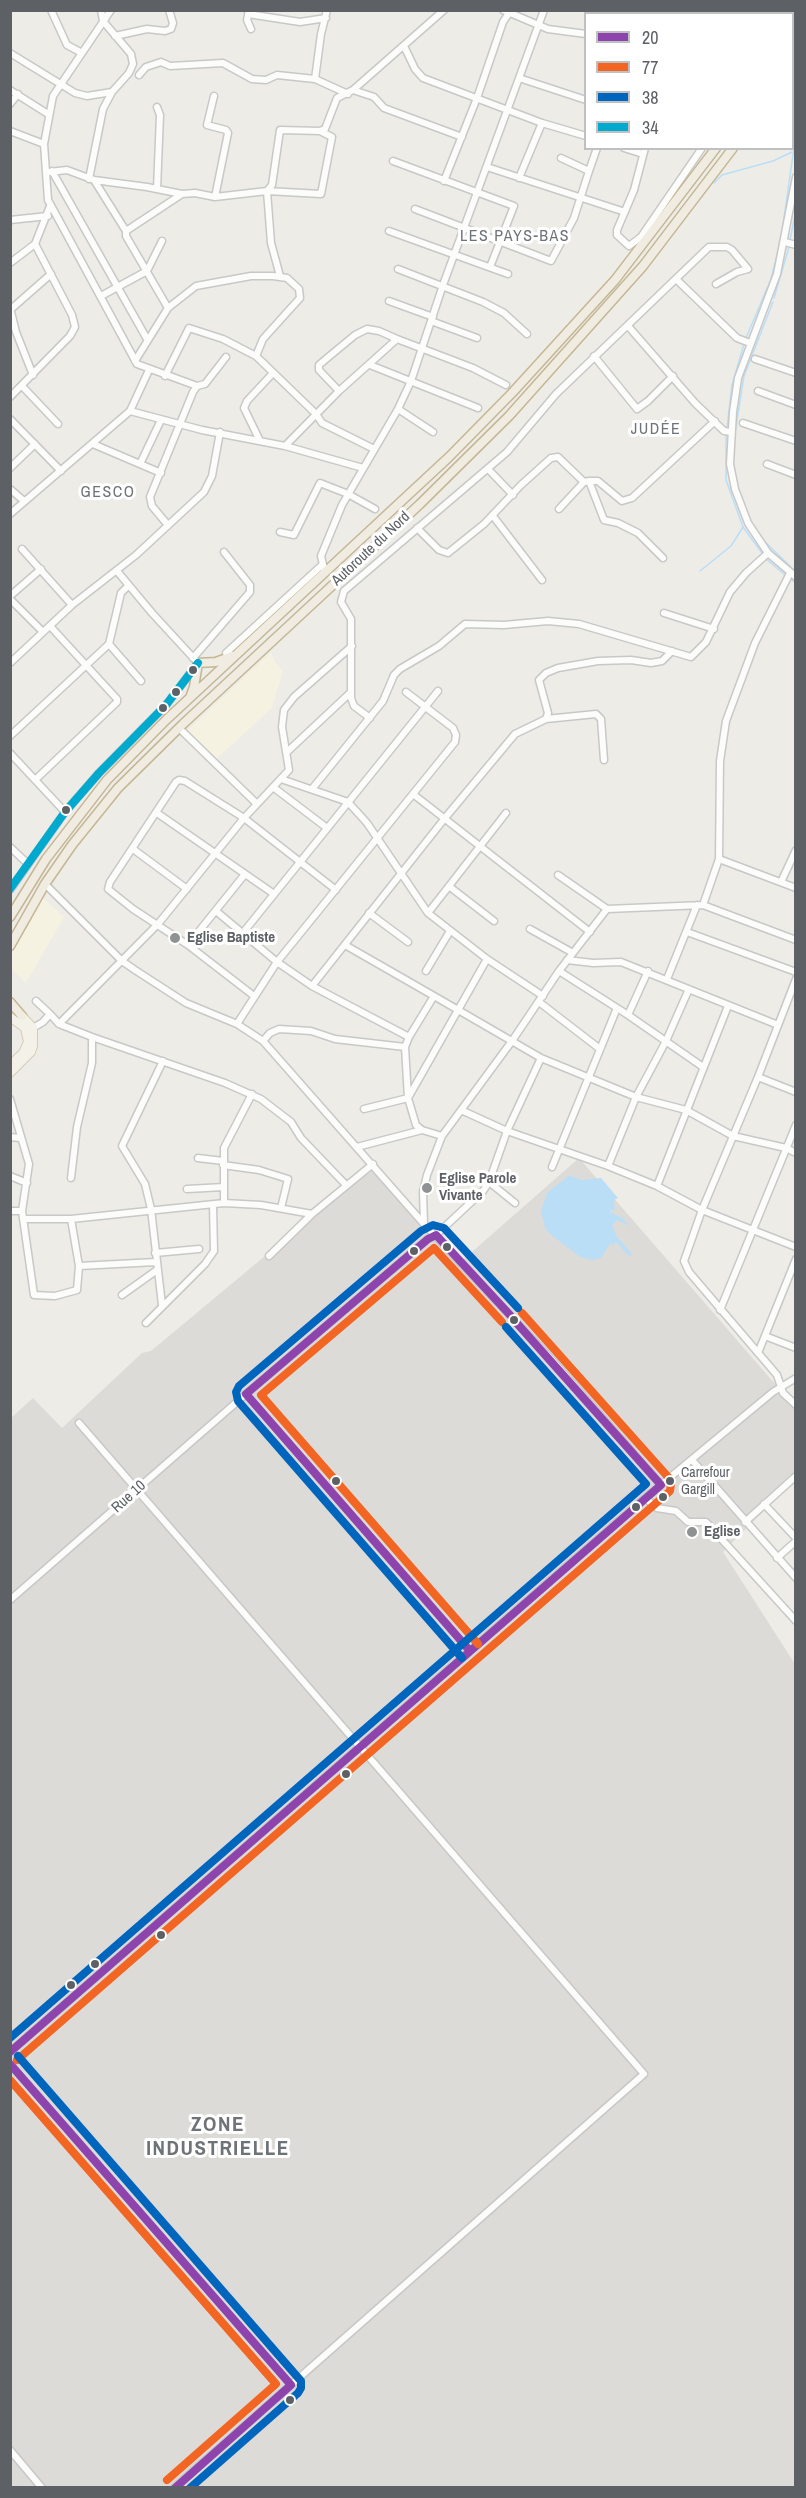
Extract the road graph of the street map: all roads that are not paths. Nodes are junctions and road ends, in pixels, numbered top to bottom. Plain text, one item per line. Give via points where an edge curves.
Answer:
1 (51, 10) edge
2 (101, 10) edge
3 (111, 10) edge
4 (169, 10) edge
5 (327, 10) edge
6 (444, 10) edge
7 (544, 10) edge
8 (249, 12) edge
9 (506, 12) edge
10 (326, 18) junction
11 (103, 21) junction
12 (540, 25) junction
13 (251, 29) dead end
14 (584, 34) edge
15 (115, 36) junction
16 (404, 46) junction
17 (10, 53) edge
18 (82, 53) junction
19 (139, 75) dead end
20 (519, 78) junction
21 (315, 79) junction
22 (59, 85) junction
23 (10, 90) edge
24 (112, 92) junction
25 (350, 92) junction
26 (18, 94) junction
27 (214, 96) dead end
28 (477, 98) junction
29 (584, 100) edge
30 (10, 104) edge
31 (157, 107) dead end
32 (508, 109) junction
33 (48, 114) junction
34 (542, 123) junction
35 (10, 131) edge
36 (320, 131) junction
37 (584, 136) edge
38 (462, 137) junction
39 (44, 144) junction
40 (596, 150) edge
41 (701, 150) edge
42 (714, 150) edge
43 (731, 150) edge
44 (644, 151) edge
45 (561, 158) dead end
46 (393, 161) dead end
47 (487, 167) junction
48 (589, 171) junction
49 (49, 172) junction
50 (795, 177) edge
51 (519, 178) junction
52 (92, 179) junction
53 (444, 181) junction
54 (157, 189) junction
55 (267, 191) junction
56 (478, 192) junction
57 (182, 194) junction
58 (215, 197) junction
59 (581, 198) junction
60 (50, 206) junction
61 (415, 209) dead end
62 (625, 212) junction
63 (55, 215) junction
64 (46, 217) junction
65 (10, 220) edge
66 (465, 228) junction
67 (126, 231) junction
68 (389, 231) dead end
69 (162, 241) dead end
70 (501, 242) junction
71 (785, 242) junction
72 (36, 244) junction
73 (795, 245) edge
74 (454, 256) junction
75 (10, 263) edge
76 (490, 267) junction
77 (398, 269) dead end
78 (147, 271) junction
79 (51, 274) junction
80 (508, 274) dead end
81 (280, 276) junction
82 (676, 279) junction
83 (443, 285) junction
84 (716, 285) dead end
85 (117, 287) junction
86 (101, 296) junction
87 (389, 301) dead end
88 (168, 308) junction
89 (11, 309) edge
90 (432, 319) junction
91 (628, 326) junction
92 (527, 334) dead end
93 (477, 338) dead end
94 (147, 339) junction
95 (397, 339) junction
96 (750, 343) junction
97 (422, 349) junction
98 (256, 356) junction
99 (594, 356) junction
100 (226, 357) dead end
101 (755, 359) dead end
102 (135, 361) junction
103 (370, 365) junction
104 (149, 370) junction
105 (273, 373) junction
106 (795, 373) edge
107 (33, 375) junction
108 (165, 376) junction
109 (673, 376) junction
110 (411, 381) junction
111 (506, 385) dead end
112 (22, 386) junction
113 (197, 386) junction
114 (339, 391) junction
115 (758, 391) dead end
116 (10, 397) edge
117 (795, 405) edge
118 (478, 408) dead end
119 (398, 409) junction
120 (130, 411) junction
121 (316, 414) junction
122 (10, 419) edge
123 (161, 420) junction
124 (715, 421) junction
125 (743, 423) dead end
126 (58, 424) dead end
127 (181, 425) junction
128 (220, 432) junction
129 (433, 432) dead end
130 (731, 432) junction
131 (260, 441) junction
132 (795, 441) edge
133 (35, 444) junction
134 (93, 444) junction
135 (285, 446) junction
136 (374, 449) junction
137 (140, 464) junction
138 (767, 464) dead end
139 (10, 468) edge
140 (363, 468) junction
141 (488, 469) junction
142 (61, 471) junction
143 (161, 473) junction
144 (795, 475) edge
145 (586, 481) junction
146 (10, 489) edge
147 (348, 494) junction
148 (513, 495) junction
149 (24, 501) junction
150 (375, 509) dead end
151 (559, 509) dead end
152 (10, 514) edge
153 (493, 516) junction
154 (167, 524) junction
155 (417, 528) junction
156 (280, 532) dead end
157 (22, 549) dead end
158 (224, 552) dead end
159 (768, 553) junction
160 (663, 558) dead end
161 (41, 569) junction
162 (323, 569) junction
163 (117, 571) junction
164 (793, 575) edge
165 (542, 580) dead end
166 (128, 586) junction
167 (10, 597) edge
168 (72, 605) junction
169 (664, 613) dead end
170 (50, 626) junction
171 (714, 629) junction
172 (43, 632) junction
173 (109, 644) junction
174 (352, 646) junction
175 (672, 651) junction
176 (240, 652) junction
177 (226, 653) dead end
178 (195, 661) junction
179 (11, 662) edge
180 (87, 665) junction
181 (141, 681) dead end
182 (438, 691) dead end
183 (406, 692) dead end
184 (351, 693) junction
185 (188, 700) junction
186 (426, 706) junction
187 (370, 718) junction
188 (546, 719) junction
189 (178, 728) junction
190 (10, 736) edge
191 (286, 752) junction
192 (10, 753) edge
193 (604, 760) dead end
194 (280, 779) junction
195 (35, 780) junction
196 (273, 787) junction
197 (312, 789) junction
198 (413, 794) junction
199 (348, 802) junction
200 (257, 804) junction
201 (65, 812) junction
202 (157, 813) junction
203 (506, 813) dead end
204 (244, 818) junction
205 (445, 818) junction
206 (327, 828) junction
207 (377, 838) junction
208 (480, 846) junction
209 (10, 847) edge
210 (133, 849) junction
211 (795, 850) edge
212 (216, 853) junction
213 (719, 859) junction
214 (301, 862) junction
215 (28, 864) junction
216 (245, 873) junction
217 (400, 874) junction
218 (558, 874) dead end
219 (781, 882) junction
220 (45, 884) junction
221 (450, 887) junction
222 (795, 888) edge
223 (187, 889) junction
224 (10, 890) edge
225 (336, 890) junction
226 (274, 894) junction
227 (700, 905) junction
228 (607, 909) junction
229 (216, 911) junction
230 (369, 913) junction
231 (428, 913) junction
232 (10, 917) edge
233 (494, 921) dead end
234 (158, 924) junction
235 (531, 929) dead end
236 (450, 931) junction
237 (590, 932) junction
238 (687, 932) junction
239 (243, 934) junction
240 (795, 940) edge
241 (408, 942) dead end
242 (188, 945) junction
243 (345, 945) junction
244 (10, 946) edge
245 (573, 953) junction
246 (487, 959) junction
247 (567, 960) junction
248 (122, 961) junction
249 (277, 962) junction
250 (426, 971) dead end
251 (559, 971) junction
252 (648, 971) junction
253 (795, 972) edge
254 (667, 979) junction
255 (795, 979) edge
256 (312, 986) junction
257 (689, 989) junction
258 (254, 996) junction
259 (434, 996) junction
260 (543, 996) junction
261 (36, 1001) dead end
262 (10, 1002) edge
263 (539, 1002) junction
264 (728, 1006) junction
265 (617, 1008) junction
266 (457, 1010) junction
267 (50, 1014) junction
268 (628, 1015) junction
269 (10, 1016) edge
270 (22, 1016) junction
271 (59, 1024) junction
272 (237, 1024) junction
273 (778, 1025) junction
274 (33, 1028) junction
275 (409, 1036) junction
276 (92, 1037) junction
277 (263, 1041) junction
278 (512, 1041) junction
279 (666, 1041) junction
280 (405, 1047) junction
281 (600, 1049) junction
282 (541, 1058) junction
283 (164, 1061) junction
284 (10, 1065) edge
285 (703, 1067) junction
286 (10, 1073) edge
287 (590, 1077) junction
288 (758, 1077) junction
289 (795, 1092) edge
290 (252, 1094) junction
291 (636, 1097) junction
292 (408, 1098) junction
293 (10, 1099) edge
294 (364, 1109) dead end
295 (461, 1110) junction
296 (686, 1110) junction
297 (795, 1125) edge
298 (422, 1130) junction
299 (507, 1131) junction
300 (442, 1136) junction
301 (733, 1136) junction
302 (10, 1137) edge
303 (20, 1138) junction
304 (357, 1147) junction
305 (786, 1148) junction
306 (559, 1151) junction
307 (795, 1154) edge
308 (198, 1158) dead end
309 (223, 1163) junction
310 (373, 1164) junction
311 (608, 1166) junction
312 (552, 1167) dead end
313 (10, 1176) edge
314 (71, 1178) dead end
315 (489, 1182) junction
316 (27, 1183) junction
317 (346, 1185) junction
318 (657, 1186) junction
319 (224, 1187) junction
320 (187, 1189) dead end
321 (224, 1203) junction
322 (515, 1203) dead end
323 (213, 1205) junction
324 (281, 1208) junction
325 (151, 1209) junction
326 (702, 1210) junction
327 (10, 1211) edge
328 (22, 1211) junction
329 (312, 1214) junction
330 (23, 1219) junction
331 (71, 1219) junction
332 (424, 1224) junction
333 (751, 1229) junction
334 (436, 1235) junction
335 (795, 1247) edge
336 (199, 1249) dead end
337 (155, 1252) junction
338 (269, 1256) dead end
339 (795, 1259) edge
340 (156, 1262) junction
341 (79, 1266) junction
342 (158, 1270) junction
343 (122, 1295) dead end
344 (162, 1305) junction
345 (720, 1310) junction
346 (146, 1323) dead end
347 (765, 1336) junction
348 (795, 1347) edge
349 (758, 1353) junction
350 (795, 1378) edge
351 (781, 1387) junction
352 (795, 1405) edge
353 (79, 1423) dead end
354 (692, 1460) junction
355 (795, 1476) edge
356 (661, 1485) junction
357 (136, 1490) junction
358 (645, 1498) junction
359 (764, 1504) junction
360 (745, 1522) junction
361 (795, 1540) edge
362 (777, 1558) junction
363 (795, 1578) edge
364 (10, 1600) edge
365 (795, 1621) edge
366 (359, 1748) junction
367 (10, 2052) edge
368 (10, 2450) edge
369 (42, 2487) edge
370 (174, 2487) edge

1 - 18 street via 67,45
2 - 11 street
3 - 11 street
4 - 15 street via 171,29
5 - 10 street
6 - 16 street
7 - 12 street
8 - 10 street via 300,22
8 - 13 street
9 - 12 street
9 - 28 street
10 - 21 street
11 - 15 street
11 - 18 street
12 - 14 street
12 - 20 street
15 - 24 street via 131,54 133,64
16 - 25 street
16 - 28 street via 423,78
17 - 22 street
18 - 22 street
19 - 21 street via 146,67 161,62 170,66 223,63 252,79 266,80 277,75
20 - 29 street
20 - 32 street
21 - 25 street
22 - 24 street via 87,96
22 - 33 street
23 - 26 street
24 - 52 street via 101,117
25 - 36 street via 337,98 328,125
25 - 38 street via 374,97 384,108
26 - 30 street
26 - 33 street
27 - 58 street via 207,125 228,133
28 - 32 street
28 - 38 street
31 - 54 street
32 - 34 street
32 - 47 street
33 - 39 street
34 - 37 street
34 - 51 street
35 - 39 street
36 - 55 street via 280,130 273,180
36 - 55 street via 332,137 321,194
38 - 53 street
39 - 49 street
40 - 48 street
41 - 62 street via 642,237 629,246 617,235
42 - 162 highway, Autoroute du Nord via 636,254 550,353 449,457
43 - 189 highway, Autoroute du Nord via 644,266 509,416
44 - 62 street
45 - 48 street
46 - 53 street
47 - 51 street
47 - 56 street
48 - 59 street
49 - 52 street via 67,170
49 - 60 street
49 - 85 street
50 - 71 street
51 - 59 street
52 - 54 street
52 - 67 street
53 - 56 street
54 - 57 street
55 - 58 street
55 - 81 street via 271,243
56 - 66 street
56 - 70 street via 514,206
57 - 58 street
57 - 67 street
59 - 62 street
59 - 70 street via 551,261
60 - 63 street
60 - 64 street
61 - 66 street
63 - 64 street
63 - 86 street
64 - 65 street
64 - 72 street
66 - 70 street
66 - 74 street
67 - 78 street
68 - 74 street
69 - 78 street
70 - 76 street
71 - 73 street
71 - 96 street
72 - 75 street
72 - 79 street
74 - 76 street
74 - 83 street
76 - 80 street
77 - 83 street
78 - 85 street
78 - 88 street
79 - 89 street
79 - 107 street via 75,327
81 - 88 street via 251,276 199,285
81 - 98 street via 295,284 300,298 263,339
82 - 84 street via 709,247 727,247 748,269
82 - 91 street
82 - 96 street via 737,338
83 - 90 street
83 - 92 street via 504,313
85 - 86 street
85 - 94 street
86 - 102 street
87 - 90 street
88 - 94 street
89 - 107 street
90 - 93 street
90 - 97 street
91 - 99 street
91 - 109 street
94 - 102 street
95 - 97 street
95 - 103 street
95 - 114 street via 367,329 319,365 319,370
96 - 130 street via 737,384
97 - 110 street
97 - 111 street
98 - 105 street
98 - 108 street via 189,328
99 - 109 street via 637,409
99 - 141 street
100 - 113 street via 205,384
101 - 106 street
102 - 104 street
103 - 110 street
103 - 114 street
104 - 108 street
104 - 120 street
105 - 121 street
105 - 131 street via 244,408
107 - 112 street
108 - 113 street
109 - 124 street
110 - 118 street
110 - 119 street
112 - 116 street
112 - 126 street
113 - 127 street
114 - 121 street
115 - 117 street
119 - 129 street
119 - 136 street
120 - 123 street
120 - 134 street
121 - 135 street
121 - 136 street via 322,423
122 - 133 street
123 - 127 street
123 - 137 street
124 - 130 street via 724,431
124 - 145 street via 628,501 622,501 598,481
125 - 132 street
127 - 128 street
127 - 143 street
128 - 131 street
128 - 154 street via 204,492
130 - 159 street via 730,464 735,489 748,523
131 - 135 street
133 - 139 street
133 - 142 street
134 - 137 street
134 - 142 street
135 - 140 street
136 - 140 street
137 - 143 street
138 - 144 street
140 - 147 street
141 - 148 street
141 - 155 street
142 - 149 street
143 - 154 street via 150,501
145 - 148 street via 554,456
145 - 151 street
145 - 160 street via 604,520 638,533
146 - 149 street
147 - 150 street
147 - 156 street via 320,483 294,535
147 - 162 street via 321,556
148 - 153 street
149 - 152 street
153 - 155 street via 446,554
153 - 165 street
154 - 163 street
155 - 174 street via 342,595 341,602 351,615
157 - 161 street
158 - 178 street via 250,585 250,592
159 - 164 street
159 - 171 street via 730,592
161 - 167 street
161 - 168 street
162 - 176 highway, Autoroute du Nord
162 - 177 street
163 - 166 street
163 - 168 street
164 - 213 street via 755,643 726,721 720,761
166 - 173 street via 121,593
166 - 178 street
167 - 172 street
168 - 170 street
169 - 171 street
170 - 172 street
170 - 180 street
171 - 175 street via 691,657
172 - 179 street
173 - 180 street
173 - 181 street
174 - 184 street
174 - 191 street via 294,697 284,711
175 - 187 street via 579,624 465,624 439,646 400,669
175 - 188 street via 662,661 651,663 598,662 546,673 539,680 548,713
176 - 178 highway via 216,662
176 - 185 highway, Autoroute du Nord
178 - 185 highway via 194,687
178 - 201 street via 171,699
180 - 190 street
180 - 195 street via 117,702
182 - 186 street
183 - 186 street
184 - 187 street via 354,706
184 - 191 street
185 - 232 highway, Autoroute du Nord via 84,808
186 - 198 street via 453,728 455,742
186 - 199 street
187 - 197 street
188 - 193 street via 599,716
188 - 205 street via 516,734
189 - 200 street
189 - 220 highway, Autoroute du Nord via 95,814
191 - 194 street via 290,769
192 - 195 street
194 - 196 street
194 - 197 street
195 - 201 street
196 - 200 street
196 - 206 street
197 - 199 street
198 - 205 street
198 - 207 street
199 - 206 street
199 - 207 street
200 - 204 street
201 - 215 street
202 - 204 street via 181,780
202 - 210 street
202 - 212 street
203 - 208 street
204 - 212 street
204 - 214 street
205 - 208 street
205 - 217 street
206 - 214 street
207 - 217 street
207 - 225 street
208 - 221 street
208 - 237 street
209 - 215 street
210 - 223 street
210 - 234 street via 108,889
211 - 219 street
212 - 216 street
212 - 223 street
213 - 219 street
213 - 227 street
214 - 225 street
214 - 226 street
215 - 224 street
216 - 226 street
216 - 229 street
217 - 230 street
217 - 231 street
218 - 228 street
219 - 222 street
220 - 244 highway, Autoroute du Nord
220 - 248 street
221 - 231 street
221 - 233 street
223 - 234 street
225 - 249 street
226 - 239 street
227 - 228 street
227 - 238 street
227 - 240 street
228 - 237 street
229 - 239 street
229 - 242 street
230 - 241 street
230 - 243 street
231 - 236 street
234 - 242 street
234 - 248 street
235 - 245 street
236 - 246 street
236 - 250 street
237 - 245 street
238 - 253 street
238 - 254 street
239 - 249 street
242 - 258 street
243 - 256 street
243 - 259 street
245 - 247 street
246 - 260 street
246 - 266 street
247 - 251 street
247 - 252 street via 621,962
248 - 271 street
248 - 272 street via 186,1003
249 - 256 street
249 - 258 street
251 - 260 street
251 - 265 street
252 - 254 street
252 - 268 street
254 - 257 street
255 - 273 street
256 - 275 street
257 - 264 street
257 - 279 street
258 - 272 street
259 - 266 street
259 - 275 street
260 - 263 street
261 - 267 street
262 - 270 highway
263 - 278 street
263 - 281 street
264 - 273 street
264 - 285 street
265 - 268 street
265 - 281 street
266 - 278 street
266 - 292 street
267 - 271 street
267 - 274 street
268 - 279 street
269 - 270 highway
269 - 284 main road via 21,1023 28,1036 23,1053
270 - 274 main road
271 - 276 street
272 - 277 street
273 - 288 street
274 - 286 main road via 31,1052
275 - 280 street
276 - 283 street
276 - 314 street via 92,1063 76,1127
277 - 280 street via 279,1029
277 - 304 street
278 - 282 street
278 - 295 street
279 - 285 street
279 - 291 street
280 - 292 street
281 - 287 street
282 - 287 street
282 - 299 street
283 - 290 street
283 - 325 street via 122,1146 142,1177
285 - 296 street
287 - 291 street
287 - 306 street
288 - 289 street
288 - 301 street
290 - 309 street via 224,1148
290 - 317 street via 291,1122
291 - 296 street
291 - 311 street
292 - 294 street
292 - 298 street via 412,1115
293 - 303 street
295 - 299 street
295 - 300 street
296 - 301 street
296 - 318 street
297 - 305 street
298 - 300 street
298 - 304 street
299 - 306 street
299 - 315 street
300 - 332 street via 423,1192
301 - 305 street
301 - 326 street
302 - 303 street
303 - 316 street via 28,1159
304 - 310 street
305 - 307 street
305 - 333 street
306 - 311 street
306 - 312 street
308 - 309 street
309 - 319 street
309 - 324 street via 288,1179
310 - 317 street
310 - 332 street
311 - 318 street
313 - 316 street
315 - 322 street
315 - 334 street, Rue 10
316 - 328 street
317 - 329 street
318 - 326 street
319 - 320 street
319 - 321 street
321 - 323 street
321 - 324 street
323 - 325 street
323 - 344 street via 214,1251
324 - 329 street
325 - 331 street
325 - 337 street
326 - 333 street
326 - 345 street via 685,1265
327 - 328 street
328 - 330 street
329 - 338 street
330 - 331 street
330 - 341 street via 34,1295 55,1296 77,1290
331 - 341 street
332 - 334 street
333 - 335 street
333 - 345 street
334 - 356 street
334 - 357 street, Rue 10
336 - 337 street
337 - 340 street
339 - 347 street
340 - 341 street
340 - 342 street
342 - 343 street
342 - 344 street
344 - 346 street
345 - 349 street
347 - 348 street
347 - 349 street
349 - 351 street via 777,1375
350 - 351 street
351 - 352 street
351 - 354 street
353 - 357 street
354 - 356 street
354 - 360 street
355 - 359 street
356 - 358 street
357 - 364 street, Rue 10
357 - 366 street
358 - 365 street via 657,1508 676,1511 688,1522 706,1522
358 - 366 street
359 - 360 street
359 - 361 street
360 - 362 street
361 - 362 street
362 - 363 street
366 - 367 street
366 - 370 street via 644,2074
368 - 369 street

